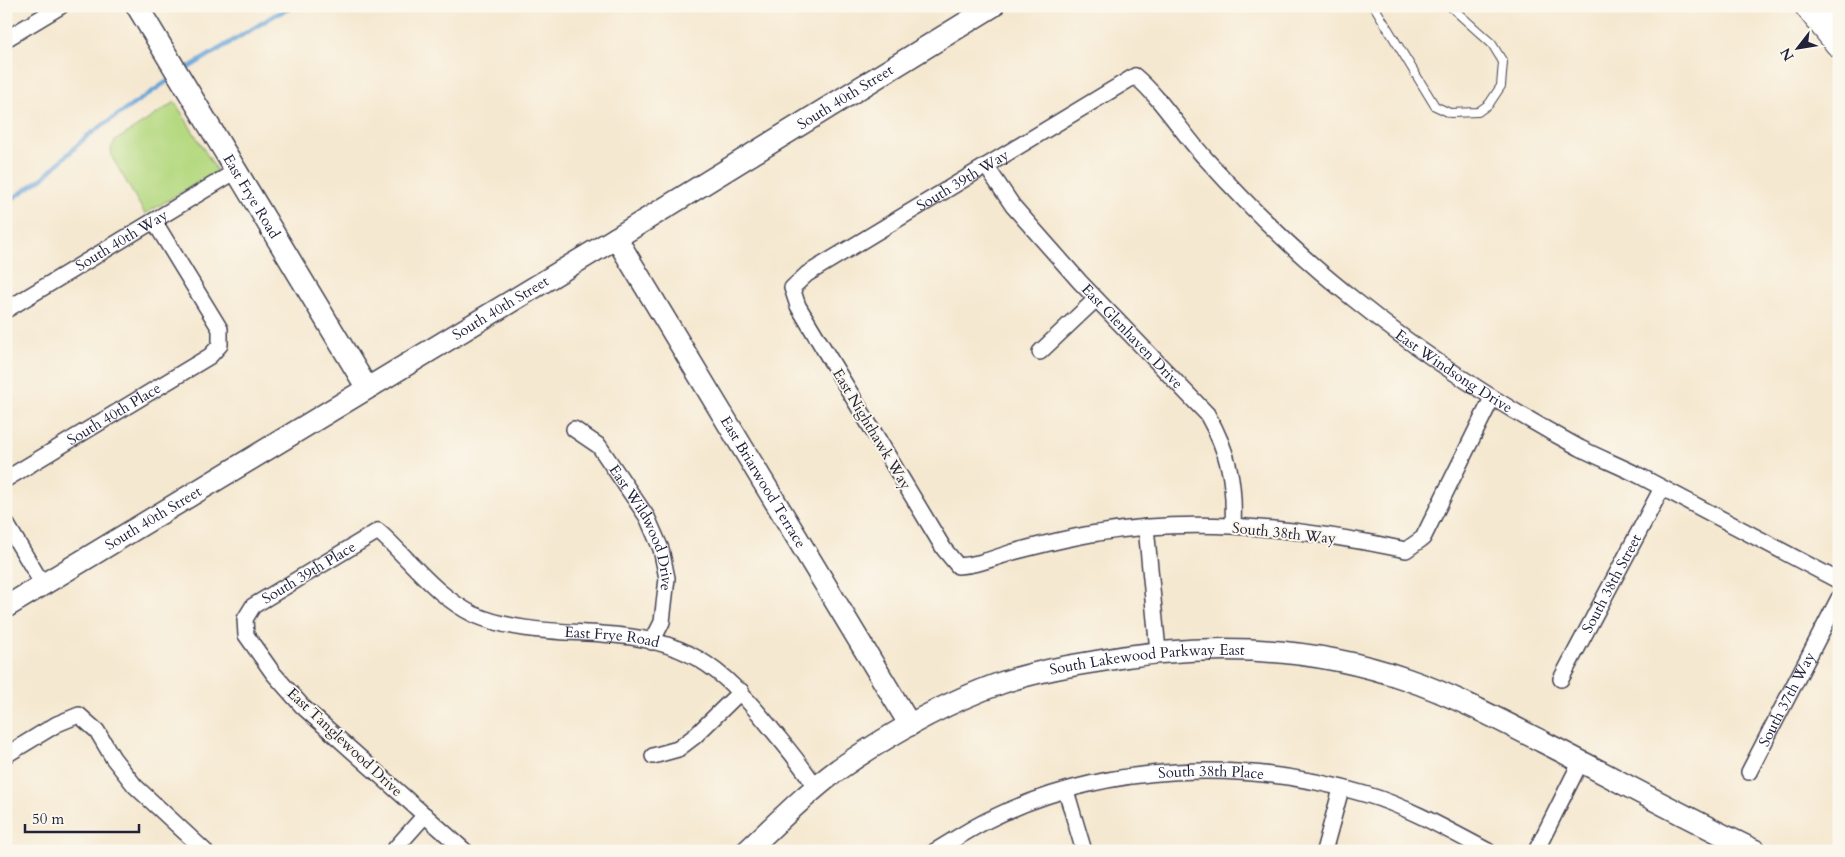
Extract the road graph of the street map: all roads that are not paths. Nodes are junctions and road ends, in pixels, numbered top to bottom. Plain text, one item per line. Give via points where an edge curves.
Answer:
1 (61, 6) edge
2 (137, 6) edge
3 (993, 6) edge
4 (1374, 6) edge
5 (1450, 6) edge
6 (1809, 6) edge
7 (6, 39) edge
8 (1839, 43) edge
9 (1134, 76) joint
10 (986, 166) junction
11 (236, 171) junction
12 (154, 221) junction
13 (616, 238) junction
14 (792, 288) joint
15 (1096, 299) junction
16 (6, 310) edge
17 (1040, 352) dead end
18 (367, 388) junction
19 (1492, 398) junction
20 (574, 429) dead end
21 (6, 479) edge
22 (1662, 488) junction
23 (6, 524) edge
24 (1233, 526) junction
25 (1146, 527) junction
26 (378, 532) joint
27 (958, 566) joint
28 (1839, 581) edge
29 (43, 585) junction
30 (1839, 598) edge
31 (6, 607) edge
32 (244, 619) joint
33 (652, 642) junction
34 (1158, 651) junction
35 (1561, 679) dead end
36 (741, 691) junction
37 (910, 725) junction
38 (6, 754) edge
39 (652, 756) dead end
40 (1581, 761) junction
41 (1749, 772) dead end
42 (816, 788) junction
43 (1341, 789) junction
44 (1066, 791) junction
45 (425, 815) junction
46 (1749, 849) edge
47 (205, 851) edge
48 (393, 851) edge
49 (465, 851) edge
50 (747, 851) edge
51 (935, 851) edge
52 (1084, 851) edge
53 (1324, 851) edge
54 (1488, 851) edge
55 (1536, 851) edge

1 - 7 street
2 - 11 street, East Frye Road
3 - 13 street, South 40th Street
4 - 5 lane via 1435,106 1450,113 1478,112 1489,104 1501,86 1503,62 1492,44
6 - 8 highway
9 - 10 street, South 39th Way
9 - 19 street, East Windsong Drive via 1152,91 1206,160 1260,216 1314,265 1355,301
10 - 14 street, South 39th Way via 808,274
10 - 15 street, East Glenhaven Drive via 1013,206
11 - 12 street, South 40th Way
11 - 18 street, East Frye Road
12 - 16 street, South 40th Way
12 - 21 street, South 40th Place via 220,329 220,345 210,356
13 - 18 street, South 40th Street
13 - 37 street, East Briarwood Terrace
14 - 27 street, East Nighthawk Way via 798,306 944,549
15 - 17 street
15 - 24 street, East Glenhaven Drive via 1207,414 1218,432 1232,474
18 - 29 street, South 40th Street
19 - 22 street, East Windsong Drive via 1581,448
19 - 24 street, South 38th Way via 1423,538 1406,550 1276,529
20 - 33 street, East Wildwood Drive via 599,446 647,517 661,549 667,578 662,622
22 - 28 street, East Windsong Drive
22 - 35 street, South 38th Street
23 - 29 street
24 - 25 street, South 38th Way
25 - 27 street, South 38th Way via 1097,533 1012,552 977,565
25 - 34 street
26 - 32 street, South 39th Place via 252,606
26 - 33 street, East Frye Road via 449,600 475,614 503,625 630,636
29 - 31 street, South 40th Street
30 - 41 street, South 37th Way
32 - 45 street, East Tanglewood Drive via 246,635 297,700
33 - 36 street, East Frye Road via 702,660
34 - 37 street, South Lakewood Parkway East via 1045,670 999,684
34 - 40 street, South Lakewood Parkway East via 1244,649 1302,654 1356,665 1407,679 1489,714
36 - 39 street via 678,749
36 - 42 street, East Frye Road
37 - 42 street, South Lakewood Parkway East via 838,770
38 - 47 street via 79,715 97,731 135,786
40 - 46 street, South Lakewood Parkway East
40 - 55 street
42 - 50 street, South Lakewood Parkway East
43 - 44 street, South 38th Place via 1254,773 1196,770 1128,776
43 - 53 street
43 - 54 street, South 38th Place via 1369,795
44 - 51 street, South 38th Place via 988,820
44 - 52 street
45 - 48 street
45 - 49 street, East Tanglewood Drive

